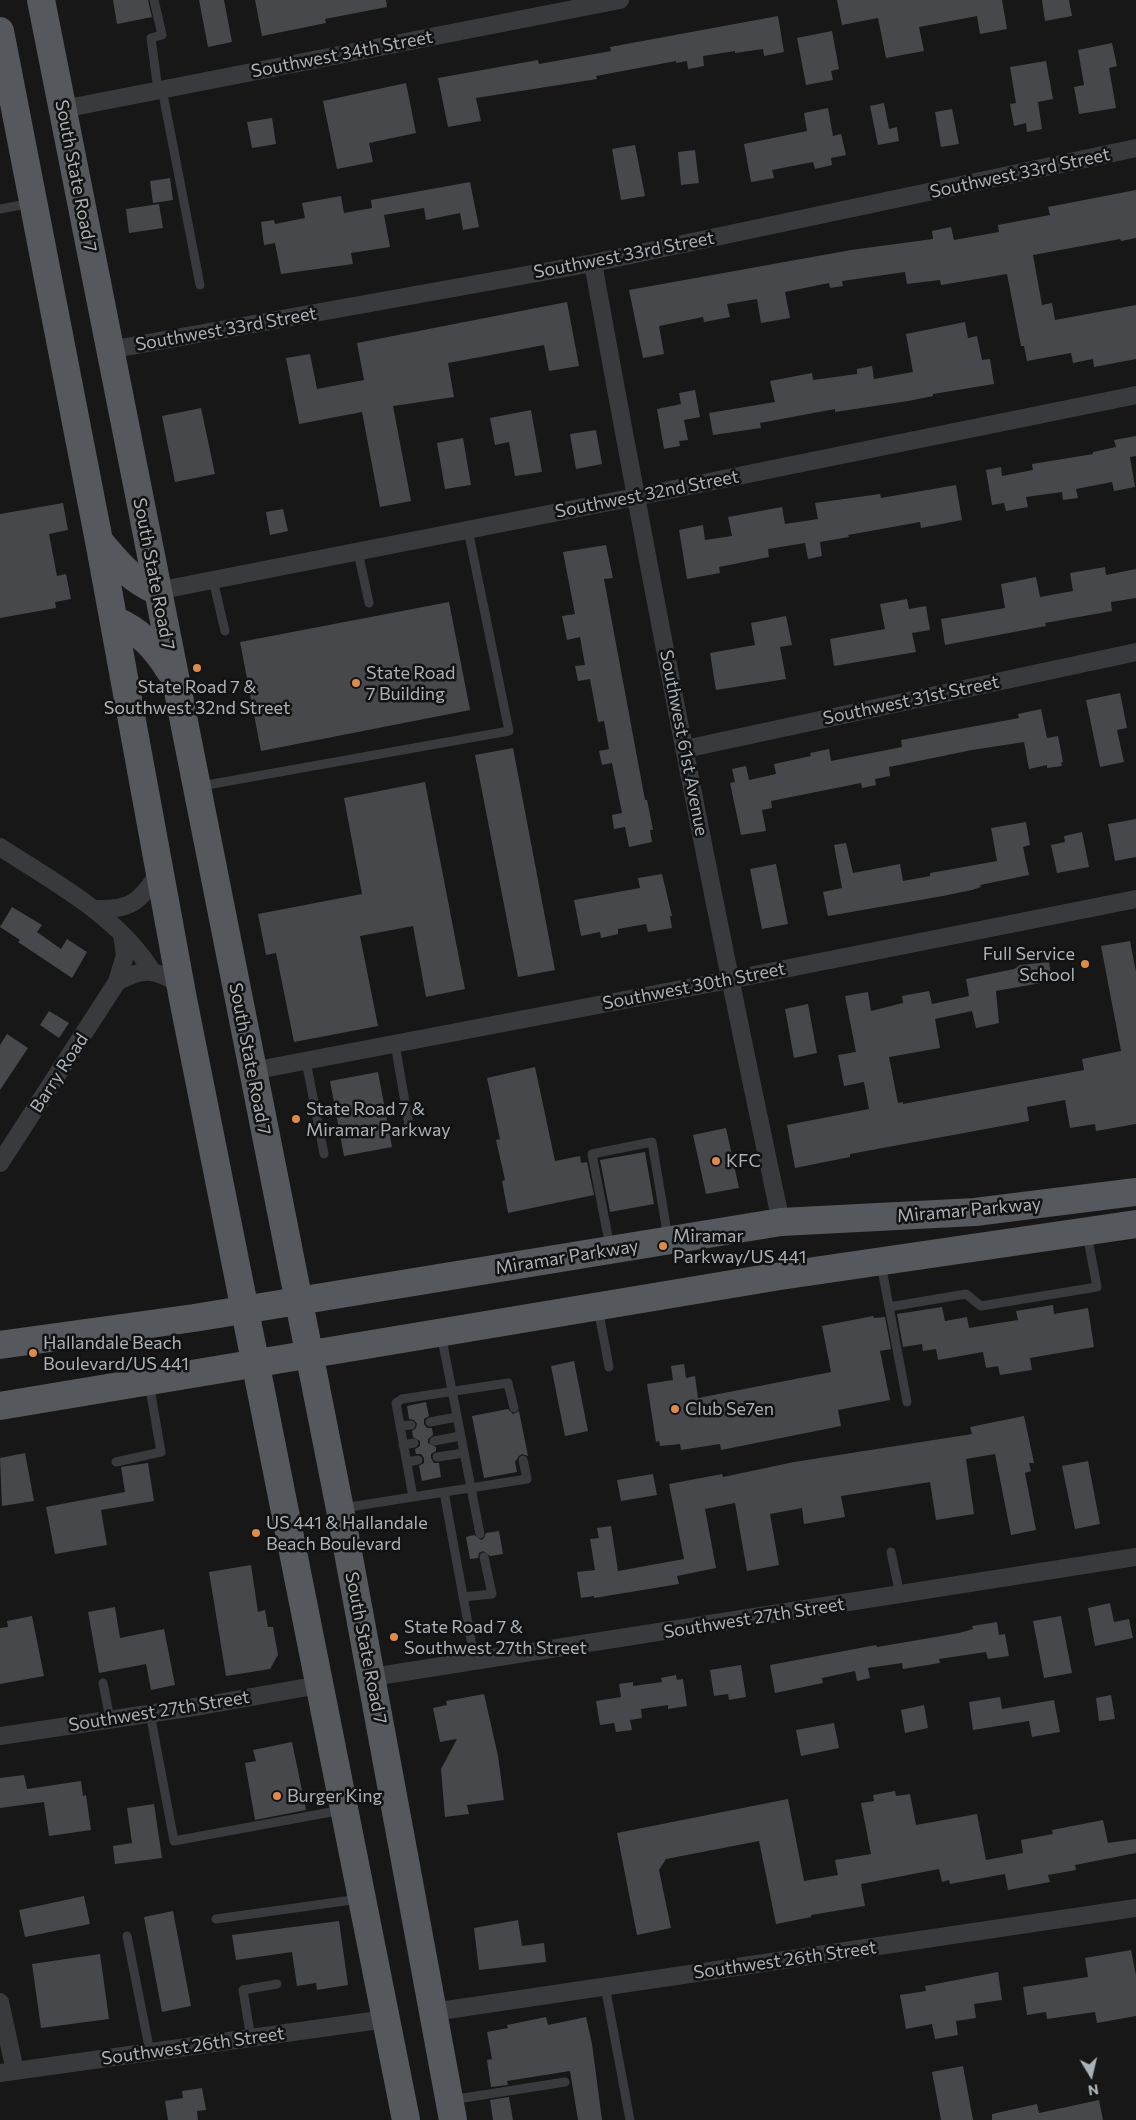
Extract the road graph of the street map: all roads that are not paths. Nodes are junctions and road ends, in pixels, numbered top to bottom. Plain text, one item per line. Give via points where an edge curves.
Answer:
1 (41, 0) edge
2 (154, 0) edge
3 (620, 0) edge
4 (0, 36) edge
5 (160, 90) junction
6 (63, 108) junction
7 (1136, 148) edge
8 (34, 202) junction
9 (0, 209) edge
10 (593, 263) junction
11 (200, 285) dead end
12 (109, 350) junction
13 (1136, 394) edge
14 (635, 497) junction
15 (468, 530) junction
16 (100, 541) junction
17 (358, 552) junction
18 (213, 580) junction
19 (157, 590) junction
20 (369, 603) dead end
21 (114, 620) junction
22 (225, 631) dead end
23 (1136, 652) edge
24 (174, 679) junction
25 (685, 748) junction
26 (196, 787) junction
27 (0, 847) edge
28 (160, 872) junction
29 (1136, 899) edge
30 (96, 909) junction
31 (122, 934) junction
32 (152, 971) junction
33 (729, 980) junction
34 (117, 982) junction
35 (180, 984) junction
36 (395, 1044) junction
37 (306, 1061) junction
38 (252, 1071) junction
39 (410, 1131) dead end
40 (324, 1154) dead end
41 (1, 1161) edge
42 (1136, 1192) edge
43 (781, 1222) junction
44 (1136, 1224) edge
45 (1087, 1232) junction
46 (669, 1240) junction
47 (610, 1250) junction
48 (881, 1262) junction
49 (297, 1300) junction
50 (597, 1306) junction
51 (889, 1307) junction
52 (244, 1309) junction
53 (440, 1332) junction
54 (0, 1345) edge
55 (308, 1353) junction
56 (254, 1362) junction
57 (610, 1367) dead end
58 (148, 1380) junction
59 (452, 1391) junction
60 (907, 1402) dead end
61 (0, 1406) edge
62 (514, 1408) dead end
63 (457, 1418) junction
64 (430, 1422) dead end
65 (411, 1425) dead end
66 (400, 1426) junction
67 (460, 1436) junction
68 (434, 1441) dead end
69 (414, 1444) dead end
70 (404, 1445) junction
71 (464, 1453) junction
72 (437, 1457) dead end
73 (418, 1460) dead end
74 (524, 1460) dead end
75 (116, 1462) dead end
76 (407, 1462) junction
77 (470, 1488) junction
78 (444, 1492) junction
79 (413, 1497) junction
80 (340, 1509) junction
81 (480, 1534) dead end
82 (891, 1552) dead end
83 (484, 1557) dead end
84 (1136, 1557) edge
85 (900, 1595) junction
86 (463, 1597) junction
87 (475, 1662) junction
88 (372, 1677) junction
89 (103, 1683) dead end
90 (319, 1685) junction
91 (150, 1713) junction
92 (110, 1719) junction
93 (0, 1736) edge
94 (344, 1810) junction
95 (362, 1899) junction
96 (1136, 1908) edge
97 (216, 1919) dead end
98 (127, 1936) dead end
99 (277, 1984) dead end
100 (605, 1986) junction
101 (0, 2002) edge
102 (434, 2012) junction
103 (386, 2019) junction
104 (251, 2039) junction
105 (150, 2052) junction
106 (7, 2072) edge
107 (565, 2082) dead end
108 (452, 2110) edge
109 (406, 2120) edge
110 (630, 2120) edge

1 - 6 main road, South State Road 7
2 - 5 lane via 162,35 150,38
3 - 5 street, Southwest 34th Street
4 - 8 main road
5 - 6 street, Southwest 34th Street
5 - 11 lane
6 - 12 main road, South State Road 7
7 - 10 street, Southwest 33rd Street
8 - 9 lane
8 - 16 main road
10 - 12 street, Southwest 33rd Street
10 - 14 street, Southwest 61st Avenue
12 - 19 main road, South State Road 7
13 - 14 street, Southwest 32nd Street
14 - 15 street, Southwest 32nd Street
14 - 25 street, Southwest 61st Avenue
15 - 17 street, Southwest 32nd Street
15 - 26 lane via 508,731
16 - 19 main road via 126,572
16 - 21 main road
17 - 18 street, Southwest 32nd Street
17 - 20 lane
18 - 19 street, Southwest 32nd Street
18 - 22 lane
19 - 24 main road, South State Road 7
21 - 24 main road via 146,638 160,654
21 - 28 main road
23 - 25 street, Southwest 31st Street
24 - 26 main road, South State Road 7
25 - 33 street, Southwest 61st Avenue
26 - 38 main road, South State Road 7
27 - 30 street
28 - 30 street via 132,903 116,910
28 - 35 main road
29 - 33 street, Southwest 30th Street
30 - 31 street
31 - 32 street via 141,953
31 - 34 street, Barry Road via 125,955
32 - 34 street via 134,973
32 - 35 street
33 - 36 street, Southwest 30th Street
33 - 43 street, Southwest 61st Avenue
34 - 41 street, Barry Road
35 - 52 main road
36 - 37 street, Southwest 30th Street
36 - 39 lane
37 - 38 street, Southwest 30th Street
37 - 40 lane
38 - 49 main road, South State Road 7
42 - 43 main road, Miramar Parkway via 976,1212
43 - 46 main road, Miramar Parkway
44 - 45 main road, Miramar Parkway
45 - 48 main road, Miramar Parkway
45 - 51 lane via 1097,1287 982,1306 966,1294
46 - 47 main road, Miramar Parkway
46 - 47 lane via 652,1142 592,1154
47 - 49 main road, Miramar Parkway
48 - 50 main road, Miramar Parkway
48 - 51 lane
49 - 52 main road, Miramar Parkway
49 - 55 main road, South State Road 7
50 - 53 main road, Miramar Parkway
50 - 57 lane
51 - 60 lane
52 - 54 main road, Miramar Parkway
52 - 56 main road
53 - 55 main road, Miramar Parkway
53 - 59 lane
55 - 56 main road, Miramar Parkway
55 - 80 main road, South State Road 7
56 - 58 main road, Miramar Parkway
56 - 90 main road
58 - 61 main road, Miramar Parkway
58 - 75 lane via 161,1452
59 - 62 lane via 508,1383
59 - 63 lane
59 - 66 lane via 402,1398 396,1403
63 - 64 lane
63 - 67 lane
65 - 66 lane
66 - 70 lane
67 - 68 lane
67 - 71 lane
69 - 70 lane
70 - 76 lane
71 - 72 lane
71 - 77 lane
73 - 76 lane
74 - 77 lane via 527,1479
76 - 79 lane
77 - 78 lane
77 - 81 lane
78 - 79 lane
78 - 86 lane
79 - 80 lane
80 - 88 main road, South State Road 7
82 - 85 lane
83 - 86 lane via 492,1594
84 - 85 street, Southwest 27th Street
85 - 87 street, Southwest 27th Street
86 - 87 lane
87 - 88 street, Southwest 27th Street
88 - 102 main road, South State Road 7
89 - 92 lane
90 - 91 street, Southwest 27th Street
90 - 94 main road
91 - 92 street, Southwest 27th Street
91 - 94 lane via 174,1840
92 - 93 street, Southwest 27th Street
94 - 95 main road
95 - 97 lane
95 - 103 main road
96 - 100 street, Southwest 26th Street
98 - 105 lane
99 - 104 lane via 243,1990
100 - 102 street, Southwest 26th Street
100 - 110 lane
101 - 106 street
102 - 108 main road, South State Road 7
103 - 104 street, Southwest 26th Street
103 - 109 main road
104 - 105 street, Southwest 26th Street
105 - 106 street, Southwest 26th Street
107 - 108 lane

